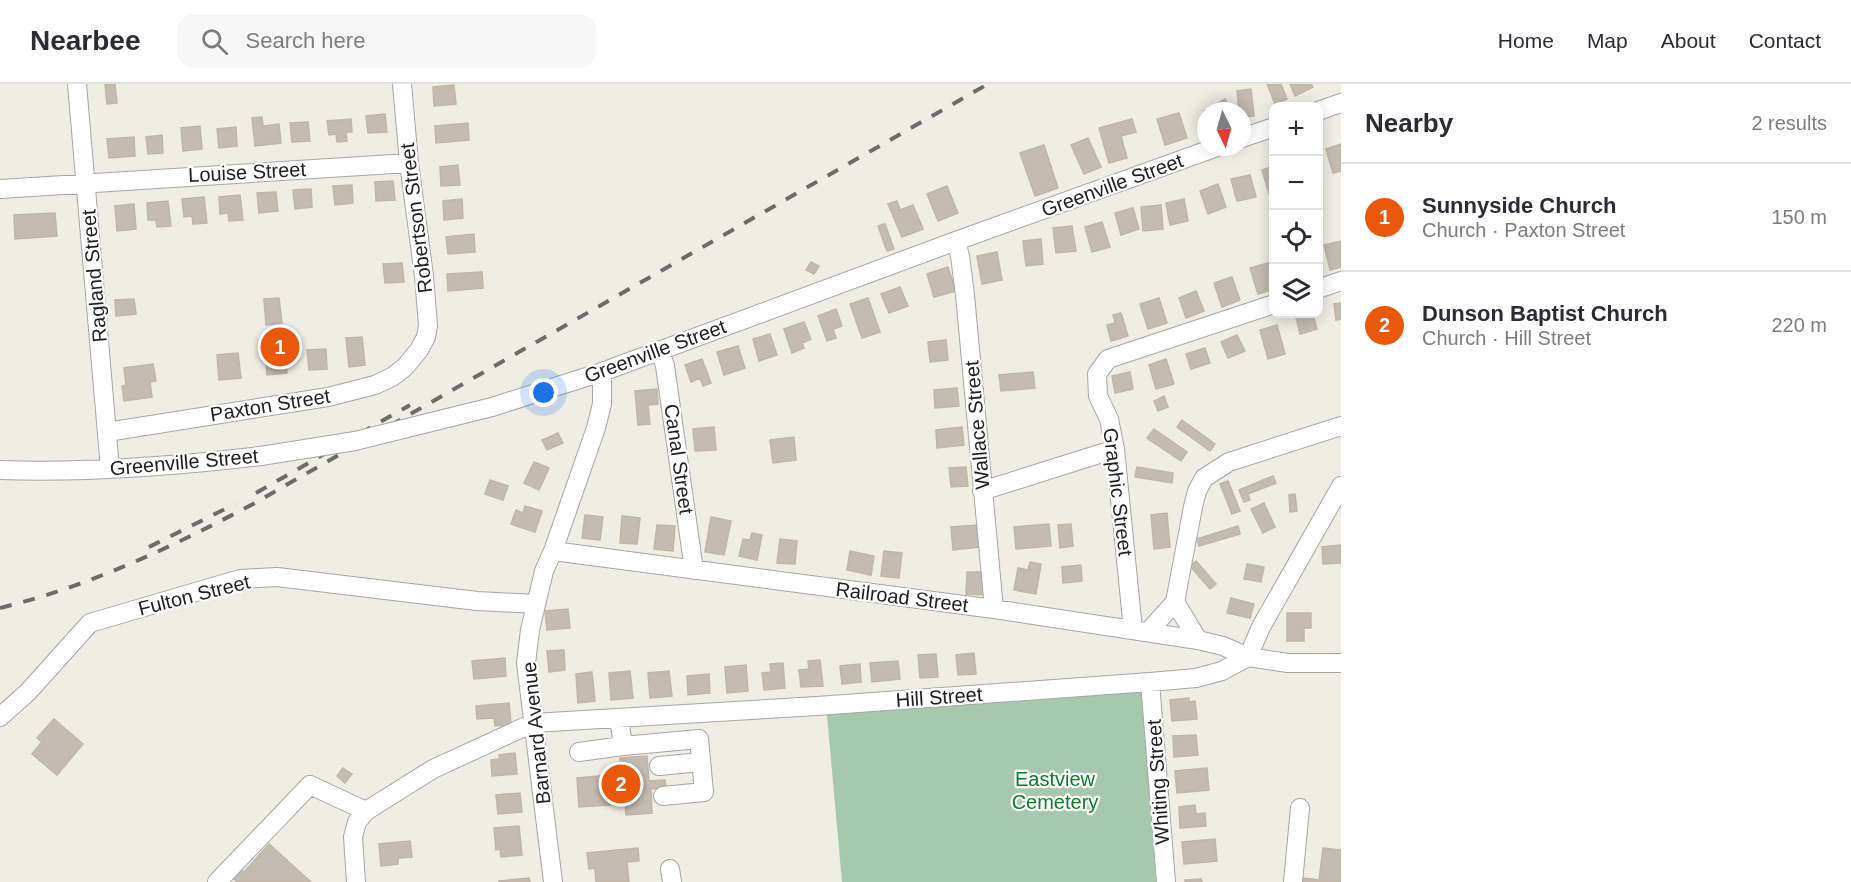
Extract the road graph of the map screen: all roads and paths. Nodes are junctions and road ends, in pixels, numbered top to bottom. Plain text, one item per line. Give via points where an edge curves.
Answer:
1 (77, 84) edge
2 (402, 84) edge
3 (1341, 103) edge
4 (1323, 109) edge
5 (1269, 129) edge
6 (1251, 135) edge
7 (1197, 154) edge
8 (409, 163) junction
9 (86, 182) junction
10 (0, 189) edge
11 (956, 241) junction
12 (1341, 281) edge
13 (1323, 287) edge
14 (1269, 306) edge
15 (419, 350) joint
16 (660, 350) junction
17 (602, 372) junction
18 (1341, 426) edge
19 (107, 432) junction
20 (1115, 449) junction
21 (110, 469) junction
22 (0, 470) edge
23 (1341, 486) edge
24 (982, 491) junction
25 (553, 551) junction
26 (694, 570) junction
27 (1175, 602) junction
28 (535, 604) junction
29 (994, 609) junction
30 (1141, 631) junction
31 (1198, 640) junction
32 (1248, 657) junction
33 (1341, 663) edge
34 (1150, 682) junction
35 (0, 717) edge
36 (620, 718) junction
37 (533, 723) junction
38 (623, 746) junction
39 (579, 752) dead end
40 (701, 762) junction
41 (659, 766) dead end
42 (663, 796) dead end
43 (1300, 808) dead end
44 (366, 811) junction
45 (218, 882) edge
46 (356, 882) edge
47 (554, 882) edge
48 (1166, 882) edge
49 (1293, 882) edge

1 - 9 street, Ragland Street
2 - 8 street, Robertson Street
3 - 4 street
5 - 6 street
7 - 11 street, Greenville Street
8 - 9 street, Louise Street
8 - 15 street, Robertson Street via 428,326
9 - 10 street, Louise Street
9 - 19 street, Ragland Street
11 - 16 street, Greenville Street
11 - 24 street, Wallace Street via 965,295
12 - 13 street
14 - 20 street, Graphic Street via 1108,359 1097,374 1098,396 1109,419
15 - 19 street, Paxton Street via 405,367 375,385 328,397
16 - 17 street, Greenville Street
16 - 26 street, Canal Street
17 - 21 street, Greenville Street, bridge via 492,407 355,441 261,456
17 - 25 street, Barnard Avenue via 602,404 596,428
18 - 27 street via 1229,462 1204,477 1193,507
19 - 21 street, Ragland Street
20 - 24 street
20 - 30 street, Graphic Street
21 - 22 street, Greenville Street
23 - 32 street
24 - 29 street, Wallace Street
25 - 26 street, Railroad Street
25 - 28 street, Barnard Avenue
26 - 29 street, Railroad Street
27 - 30 street
27 - 31 street
28 - 35 street, Fulton Street via 277,578 240,579 90,622 28,692
28 - 37 street, Barnard Avenue via 526,663
29 - 30 street, Railroad Street
30 - 31 street, Railroad Street
31 - 32 street, Railroad Street
32 - 33 street via 1288,663
32 - 34 street, Hill Street via 1222,671 1197,678
34 - 36 street, Hill Street
34 - 48 street, Whiting Street
36 - 37 street, Hill Street
36 - 38 street
37 - 44 street via 433,769
37 - 47 street, Barnard Avenue
38 - 39 street
38 - 40 street via 699,739
40 - 41 street
40 - 42 street via 704,792
43 - 49 street
44 - 45 street via 310,784
44 - 46 street via 357,822 353,837

